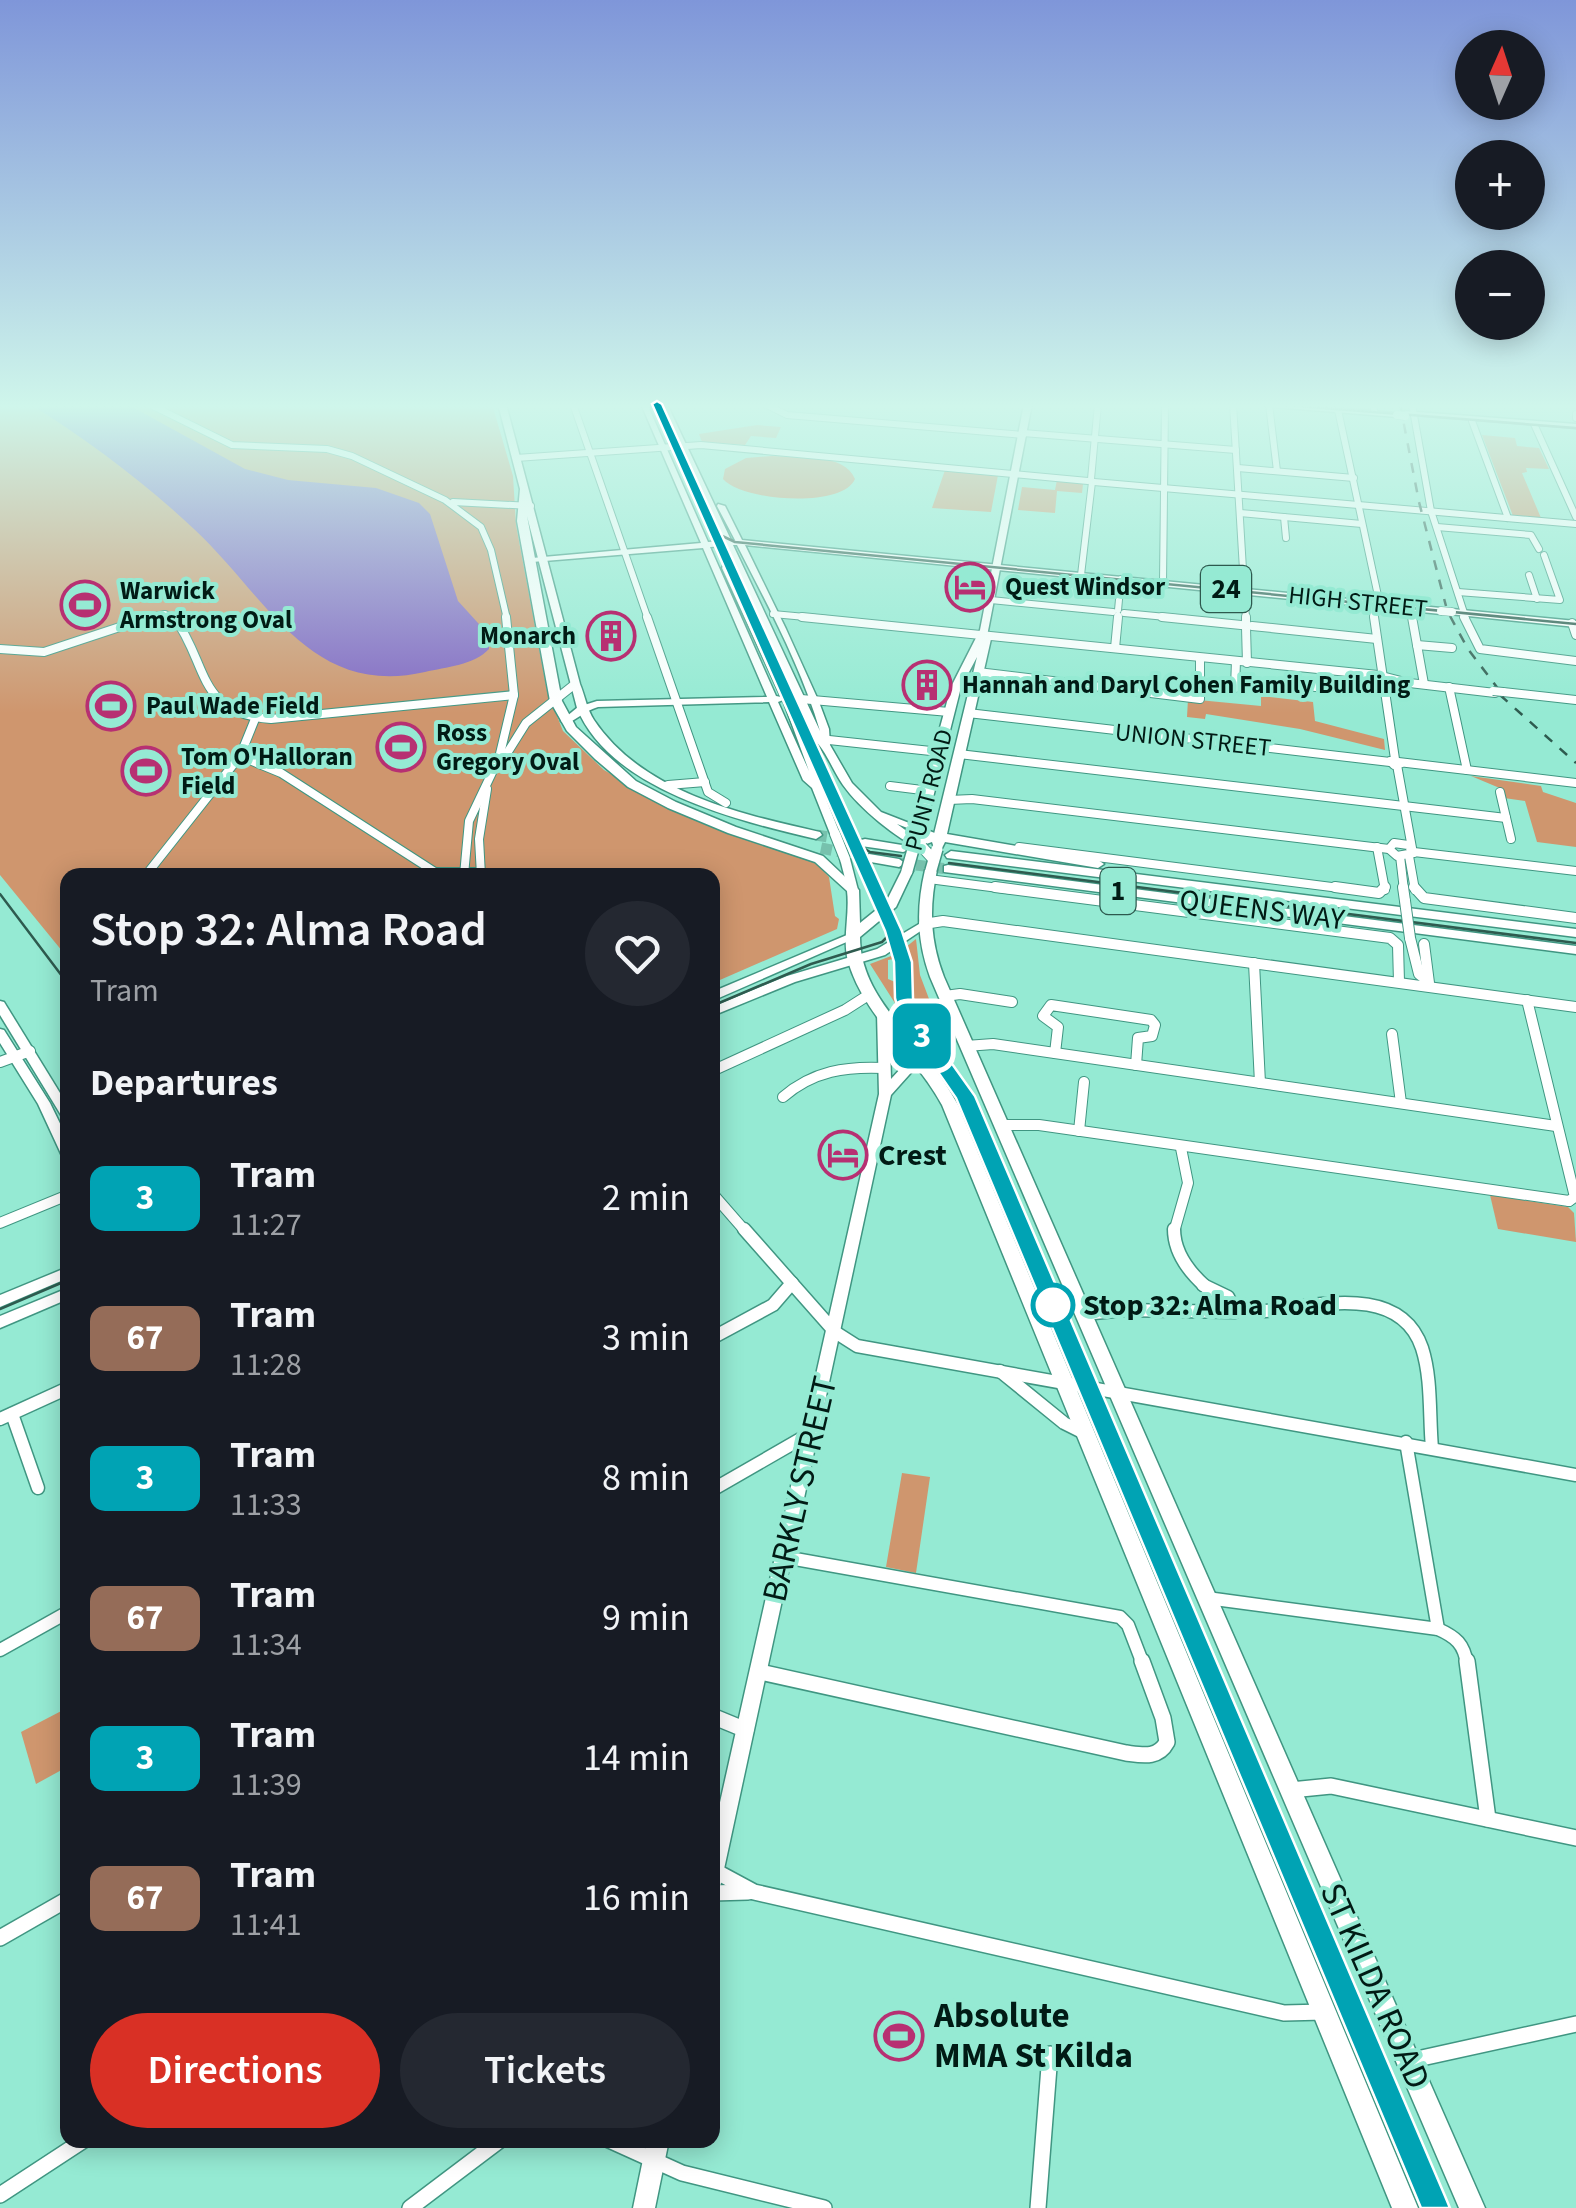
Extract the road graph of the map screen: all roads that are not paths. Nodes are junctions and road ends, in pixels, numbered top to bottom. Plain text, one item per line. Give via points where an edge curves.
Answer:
1 (457, 507) edge
2 (485, 507) edge
3 (487, 507) edge
4 (507, 507) edge
5 (610, 507) edge
6 (702, 507) edge
7 (709, 507) edge
8 (1009, 507) edge
9 (1088, 507) edge
10 (1164, 507) edge
11 (1239, 507) edge
12 (1359, 507) edge
13 (1383, 507) edge
14 (1430, 507) edge
15 (1504, 507) edge
16 (525, 508) junction
17 (1431, 511) junction
18 (1240, 513) junction
19 (470, 516) junction
20 (1284, 517) junction
21 (1508, 518) junction
22 (1576, 520) edge
23 (1362, 524) junction
24 (1437, 527) junction
25 (1286, 538) dead end
26 (722, 542) junction
27 (625, 551) junction
28 (543, 558) junction
29 (529, 560) junction
30 (998, 567) junction
31 (546, 572) junction
32 (532, 574) junction
33 (1081, 575) junction
34 (1529, 575) dead end
35 (1121, 579) junction
36 (1163, 583) junction
37 (1245, 591) junction
38 (1458, 592) junction
39 (1538, 599) junction
40 (992, 600) junction
41 (1376, 604) junction
42 (1410, 608) junction
43 (1457, 612) junction
44 (1118, 613) junction
45 (773, 614) junction
46 (767, 624) junction
47 (1574, 624) edge
48 (1246, 626) junction
49 (779, 627) junction
50 (984, 633) junction
51 (1576, 635) edge
52 (1377, 639) junction
53 (1417, 644) junction
54 (1115, 648) junction
55 (1452, 648) dead end
56 (0, 649) edge
57 (1200, 658) junction
58 (1576, 661) edge
59 (1236, 662) junction
60 (1247, 663) junction
61 (1298, 668) junction
62 (978, 672) junction
63 (1382, 678) junction
64 (1268, 682) dead end
65 (575, 684) junction
66 (1424, 684) junction
67 (1300, 685) junction
68 (1450, 687) junction
69 (1236, 688) dead end
70 (1335, 689) dead end
71 (514, 694) junction
72 (807, 698) junction
73 (780, 699) junction
74 (1576, 700) edge
75 (556, 701) junction
76 (678, 703) junction
77 (584, 710) junction
78 (950, 712) junction
79 (967, 715) junction
80 (256, 719) junction
81 (566, 721) junction
82 (828, 742) junction
83 (940, 752) junction
84 (959, 754) junction
85 (240, 756) junction
86 (599, 757) junction
87 (1396, 762) junction
88 (1467, 770) junction
89 (494, 771) junction
90 (705, 782) junction
91 (1576, 783) edge
92 (668, 784) junction
93 (890, 786) dead end
94 (487, 788) junction
95 (930, 791) junction
96 (1500, 792) dead end
97 (950, 796) junction
98 (726, 803) dead end
99 (1403, 806) junction
100 (1506, 818) junction
101 (1406, 827) junction
102 (1511, 839) dead end
103 (957, 841) junction
104 (1390, 846) junction
105 (1377, 848) junction
106 (911, 849) junction
107 (867, 851) tunnel mouth
108 (1409, 853) junction
109 (934, 860) junction
110 (152, 868) edge
111 (428, 868) edge
112 (465, 868) edge
113 (480, 868) edge
114 (1576, 871) edge
115 (854, 890) junction
116 (1265, 894) junction
117 (1576, 918) edge
118 (924, 924) junction
119 (1576, 933) edge
120 (854, 935) junction
121 (1424, 944) dead end
122 (1576, 950) edge
123 (855, 960) junction
124 (1414, 960) junction
125 (1254, 963) junction
126 (1402, 982) junction
127 (1429, 983) junction
128 (1467, 992) junction
129 (720, 994) edge
130 (870, 994) junction
131 (945, 996) junction
132 (1527, 1000) junction
133 (1012, 1002) dead end
134 (0, 1005) edge
135 (1060, 1006) junction
136 (1576, 1007) edge
137 (720, 1009) edge
138 (952, 1012) junction
139 (883, 1013) junction
140 (1058, 1027) junction
141 (0, 1033) edge
142 (1392, 1034) dead end
143 (966, 1046) junction
144 (30, 1051) junction
145 (918, 1054) junction
146 (1055, 1054) junction
147 (15, 1057) junction
148 (0, 1062) edge
149 (1136, 1065) junction
150 (720, 1067) edge
151 (885, 1068) junction
152 (1084, 1082) dead end
153 (1260, 1083) junction
154 (885, 1094) junction
155 (783, 1097) dead end
156 (60, 1102) edge
157 (1401, 1103) junction
158 (1001, 1125) junction
159 (1556, 1126) junction
160 (1079, 1131) junction
161 (60, 1137) edge
162 (1181, 1148) junction
163 (60, 1198) edge
164 (720, 1202) edge
165 (0, 1223) edge
166 (60, 1275) edge
167 (792, 1283) junction
168 (60, 1296) edge
169 (0, 1301) edge
170 (1265, 1311) dead end
171 (1084, 1314) junction
172 (0, 1322) edge
173 (834, 1332) junction
174 (720, 1334) edge
175 (999, 1371) junction
176 (1066, 1382) junction
177 (60, 1392) edge
178 (1117, 1392) junction
179 (6, 1417) edge
180 (812, 1432) junction
181 (1088, 1435) junction
182 (1406, 1442) junction
183 (1432, 1448) junction
184 (1576, 1475) edge
185 (720, 1485) edge
186 (38, 1488) dead end
187 (784, 1557) junction
188 (1206, 1598) junction
189 (60, 1616) edge
190 (1438, 1629) junction
191 (0, 1650) edge
192 (760, 1672) junction
193 (720, 1719) edge
194 (746, 1730) junction
195 (1290, 1790) junction
196 (1488, 1819) junction
197 (1576, 1838) edge
198 (720, 1849) edge
199 (720, 1879) edge
200 (754, 1892) junction
201 (720, 1894) edge
202 (60, 1904) edge
203 (0, 1938) edge
204 (1325, 2012) junction
205 (1576, 2024) edge
206 (1050, 2054) dead end
207 (1408, 2061) junction
208 (72, 2148) edge
209 (489, 2148) edge
210 (620, 2148) edge
211 (657, 2148) edge
212 (654, 2163) junction
213 (0, 2195) edge
214 (410, 2208) edge
215 (644, 2208) edge
216 (824, 2208) edge
217 (1038, 2208) edge
218 (1405, 2208) edge
219 (1472, 2208) edge

1 - 19 street
2 - 19 street
3 - 16 street
4 - 16 street
5 - 27 street
6 - 26 main road, ST KILDA ROAD
7 - 26 main road, ST KILDA ROAD
8 - 30 highway, PUNT ROAD
9 - 33 street
10 - 36 street
11 - 18 street
12 - 23 street
13 - 17 street
14 - 17 street
15 - 21 street
16 - 28 highway
16 - 29 highway
17 - 21 street
17 - 24 street
18 - 20 street
18 - 37 street
19 - 71 street via 493,557 513,652
20 - 23 street
20 - 25 street
21 - 22 street
23 - 41 street
24 - 38 street
24 - 39 street via 1532,535 1560,600
26 - 27 main road, 24
26 - 30 main road, HIGH STREET / 24
26 - 45 main road, ST KILDA ROAD
26 - 46 main road, ST KILDA ROAD
26 - 73 main road, ST KILDA ROAD
27 - 28 main road, 24
27 - 76 street
28 - 29 main road, 24
28 - 31 highway
29 - 32 highway
30 - 33 main road, HIGH STREET / 24
30 - 40 highway, PUNT ROAD
31 - 32 highway
31 - 65 highway
32 - 75 highway
33 - 35 main road, HIGH STREET / 24
34 - 39 street
35 - 36 main road, HIGH STREET / 24
35 - 44 street
36 - 37 main road, HIGH STREET / 24
37 - 41 main road, HIGH STREET / 24
37 - 48 street
38 - 39 street
38 - 43 street
40 - 44 street
40 - 50 highway, PUNT ROAD
41 - 42 main road, HIGH STREET / 24
41 - 52 street
42 - 43 main road, HIGH STREET / 24, bridge
42 - 53 street
43 - 47 main road, HIGH STREET / 24
43 - 58 street via 1483,651
44 - 48 street
44 - 54 street
45 - 49 main road, ST KILDA ROAD
45 - 50 street
46 - 49 main road
46 - 72 main road, ST KILDA ROAD
47 - 51 street
48 - 52 street
48 - 60 street
49 - 72 main road, ST KILDA ROAD
50 - 54 street
50 - 62 highway, PUNT ROAD
50 - 78 highway, PUNT ROAD
52 - 63 street
53 - 55 street
53 - 66 street
54 - 57 street
56 - 80 street via 56,651 170,614 216,704
57 - 59 street
57 - 62 street via 1200,699
59 - 60 street
59 - 69 street
60 - 61 street
61 - 63 street
61 - 67 street
62 - 79 highway, PUNT ROAD
63 - 66 street
63 - 87 street
64 - 67 street
65 - 75 street
65 - 77 highway
66 - 68 street
67 - 70 street
68 - 74 street
68 - 88 street
71 - 80 street
71 - 89 street
72 - 73 main road, UNION STREET
72 - 78 street, UNION STREET
72 - 82 main road, ST KILDA ROAD via 818,738
73 - 76 main road, UNION STREET
73 - 115 main road, ST KILDA ROAD, bridge via 817,778
75 - 81 highway
75 - 89 street via 526,723
76 - 77 main road, UNION STREET
76 - 90 street
77 - 81 main road
77 - 92 highway via 611,747
78 - 79 highway, UNION STREET
78 - 83 highway, PUNT ROAD
79 - 84 highway, PUNT ROAD
79 - 87 street, UNION STREET
80 - 85 street
81 - 86 highway
82 - 83 street
82 - 106 main road, ST KILDA ROAD via 849,786
83 - 95 highway, PUNT ROAD
84 - 97 highway, PUNT ROAD
84 - 99 street
85 - 110 street
85 - 111 street via 281,772
86 - 92 highway via 700,810 818,842
86 - 115 highway via 672,805 819,858
87 - 88 street, UNION STREET
87 - 99 street
88 - 91 street, UNION STREET
89 - 94 street
90 - 92 street
90 - 98 street via 710,796
93 - 95 street
94 - 112 street via 469,821
94 - 113 street
95 - 106 highway, PUNT ROAD
96 - 100 street
97 - 105 street
97 - 109 highway, PUNT ROAD
99 - 100 street
99 - 101 street
100 - 102 street
101 - 104 street
101 - 108 street
103 - 105 street via 1380,893 1385,890
103 - 109 highway
103 - 116 highway
104 - 105 street
104 - 108 street
104 - 108 street
106 - 107 highway
106 - 109 highway
106 - 109 main road, ST KILDA ROAD, bridge
106 - 120 highway, PUNT ROAD via 892,904
108 - 114 street
108 - 117 street via 1414,890 1424,898
108 - 124 street, bridge via 1405,901
109 - 118 highway, ST KILDA ROAD
109 - 126 street via 1390,938 1398,945
115 - 120 highway, ST KILDA ROAD
116 - 119 highway, QUEENS WAY / 1
116 - 122 highway, QUEENS WAY / 1 via 950,862
118 - 123 main road via 885,950
118 - 125 street via 943,921
118 - 131 highway, ST KILDA ROAD
120 - 123 highway, ST KILDA ROAD
120 - 129 main road
121 - 127 street
123 - 130 highway, ST KILDA ROAD
123 - 137 main road via 790,978
124 - 126 street
124 - 127 street
125 - 126 street
125 - 153 street
126 - 127 street
126 - 128 street
127 - 128 street
128 - 132 street
130 - 139 highway, ST KILDA ROAD
130 - 150 street
131 - 133 street
131 - 138 highway, ST KILDA ROAD
132 - 136 street
132 - 159 street
134 - 144 main road
135 - 140 street
135 - 140 street via 1048,1005 1043,1013
135 - 149 street via 1140,1018
138 - 143 highway, ST KILDA ROAD
138 - 145 main road, BARKLY STREET
139 - 145 highway, ST KILDA ROAD
139 - 151 main road, BARKLY STREET
140 - 146 street
141 - 147 main road
142 - 157 street
143 - 146 street
143 - 158 highway, ST KILDA ROAD
144 - 147 street
144 - 156 main road
145 - 154 main road, BARKLY STREET
145 - 176 highway, ST KILDA ROAD via 950,1105
146 - 149 street
147 - 148 street
147 - 161 main road
149 - 153 street
151 - 154 main road, BARKLY STREET
151 - 155 street via 824,1072
152 - 160 street
153 - 157 street
154 - 173 main road, BARKLY STREET
157 - 159 street
158 - 160 street
158 - 171 highway, ST KILDA ROAD
159 - 162 street via 1576,1195 1571,1203
160 - 162 street
162 - 171 street via 1188,1183 1174,1239 1182,1261 1230,1312
163 - 165 street
164 - 167 street
166 - 169 main road
167 - 173 street
167 - 174 street via 779,1301
168 - 172 main road
170 - 183 street via 1368,1304 1404,1319 1423,1350
171 - 178 highway, ST KILDA ROAD
173 - 175 street via 856,1346
173 - 180 main road, BARKLY STREET
175 - 176 street
175 - 181 street
176 - 178 street
176 - 181 highway, ST KILDA ROAD
177 - 179 street
178 - 182 street
178 - 188 highway, ST KILDA ROAD
179 - 186 street
180 - 185 street
180 - 187 main road, BARKLY STREET
181 - 204 highway, ST KILDA ROAD
182 - 183 street
182 - 190 street
183 - 184 street
187 - 192 main road, BARKLY STREET
187 - 192 street via 1120,1618 1163,1718 1166,1742 1152,1755 1126,1753
188 - 190 street
188 - 195 highway, ST KILDA ROAD
189 - 191 street
190 - 196 street via 1465,1649
192 - 194 main road, BARKLY STREET
193 - 194 street
194 - 198 main road, BARKLY STREET
195 - 196 street via 1331,1786
195 - 207 highway, ST KILDA ROAD
196 - 197 street
199 - 200 street
200 - 201 street
200 - 204 street via 1243,2004 1296,2015
202 - 203 street
204 - 218 highway, ST KILDA ROAD
205 - 207 street
206 - 217 street
207 - 219 highway, ST KILDA ROAD
208 - 213 street
209 - 214 street
210 - 212 street
211 - 212 main road
212 - 215 main road
212 - 216 street

